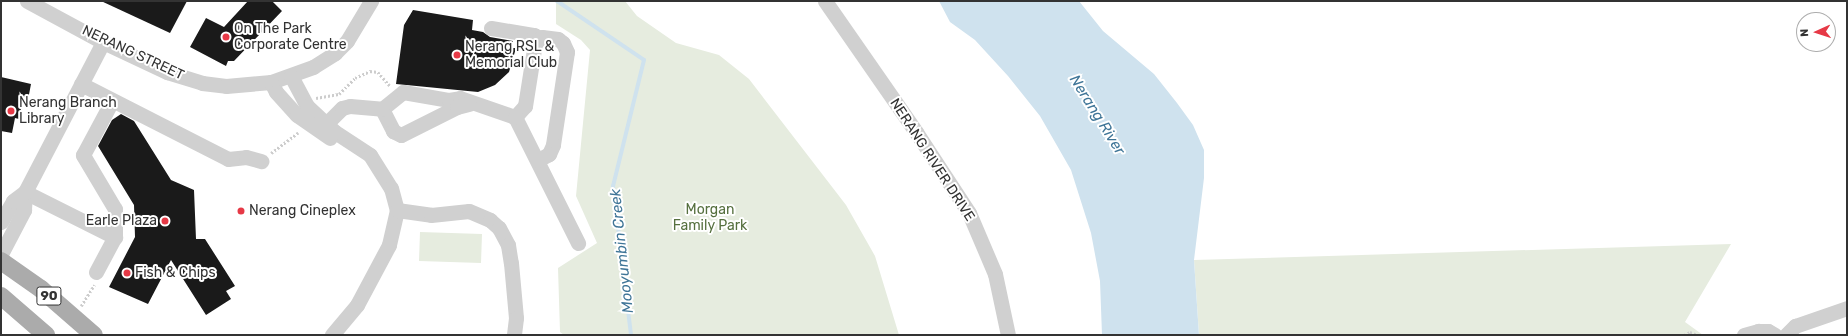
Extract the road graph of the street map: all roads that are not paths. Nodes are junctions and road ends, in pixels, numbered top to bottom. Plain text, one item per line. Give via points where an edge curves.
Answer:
1 (27, 1) edge
2 (372, 1) edge
3 (825, 1) edge
4 (491, 28) dead end
5 (538, 38) junction
6 (103, 42) junction
7 (291, 76) junction
8 (271, 82) junction
9 (81, 84) junction
10 (434, 97) junction
11 (112, 101) junction
12 (474, 103) junction
13 (382, 109) junction
14 (438, 117) junction
15 (515, 117) junction
16 (322, 127) junction
17 (538, 160) junction
18 (261, 162) road end
19 (25, 192) junction
20 (398, 210) junction
21 (1, 222) edge
22 (115, 237) junction
23 (578, 243) dead end
24 (1, 254) edge
25 (1, 260) edge
26 (96, 272) road end
27 (1, 296) edge
28 (1847, 308) edge
29 (46, 335) edge
30 (94, 335) edge
31 (332, 335) edge
32 (514, 335) edge
33 (1008, 335) edge
34 (1744, 335) edge
35 (1775, 335) edge
36 (1786, 335) edge

1 - 6 street, NERANG STREET
2 - 7 street, NERANG STREET via 357,26 335,53 313,67
3 - 33 street, NERANG RIVER DRIVE via 969,213 995,274
4 - 5 street via 534,35
5 - 15 street via 534,48 525,106
5 - 17 street via 558,39 567,52 552,150
6 - 8 street, NERANG STREET via 167,72 202,83 226,86
6 - 9 street
7 - 8 street, NERANG STREET
7 - 16 street
8 - 16 street via 276,92 298,115
9 - 11 street
9 - 19 street
10 - 12 street via 449,100 460,98
10 - 13 street via 403,92
10 - 14 street
11 - 18 street via 228,159 246,157
11 - 22 street via 83,155 115,209
12 - 14 street via 457,107
12 - 15 street
13 - 14 street via 397,136
13 - 16 street via 350,106 342,108
15 - 17 street
16 - 20 street via 370,155 393,193
17 - 23 street
19 - 21 street via 13,201
19 - 22 street
19 - 24 street via 24,210
20 - 31 street via 389,245 357,305
20 - 32 street via 431,215 469,211 490,220 499,228 508,245 511,263 516,318
22 - 26 street
25 - 30 main road, 90 via 41,289
27 - 29 main road, 90
28 - 36 street via 1795,326
34 - 35 street via 1758,331 1768,331

